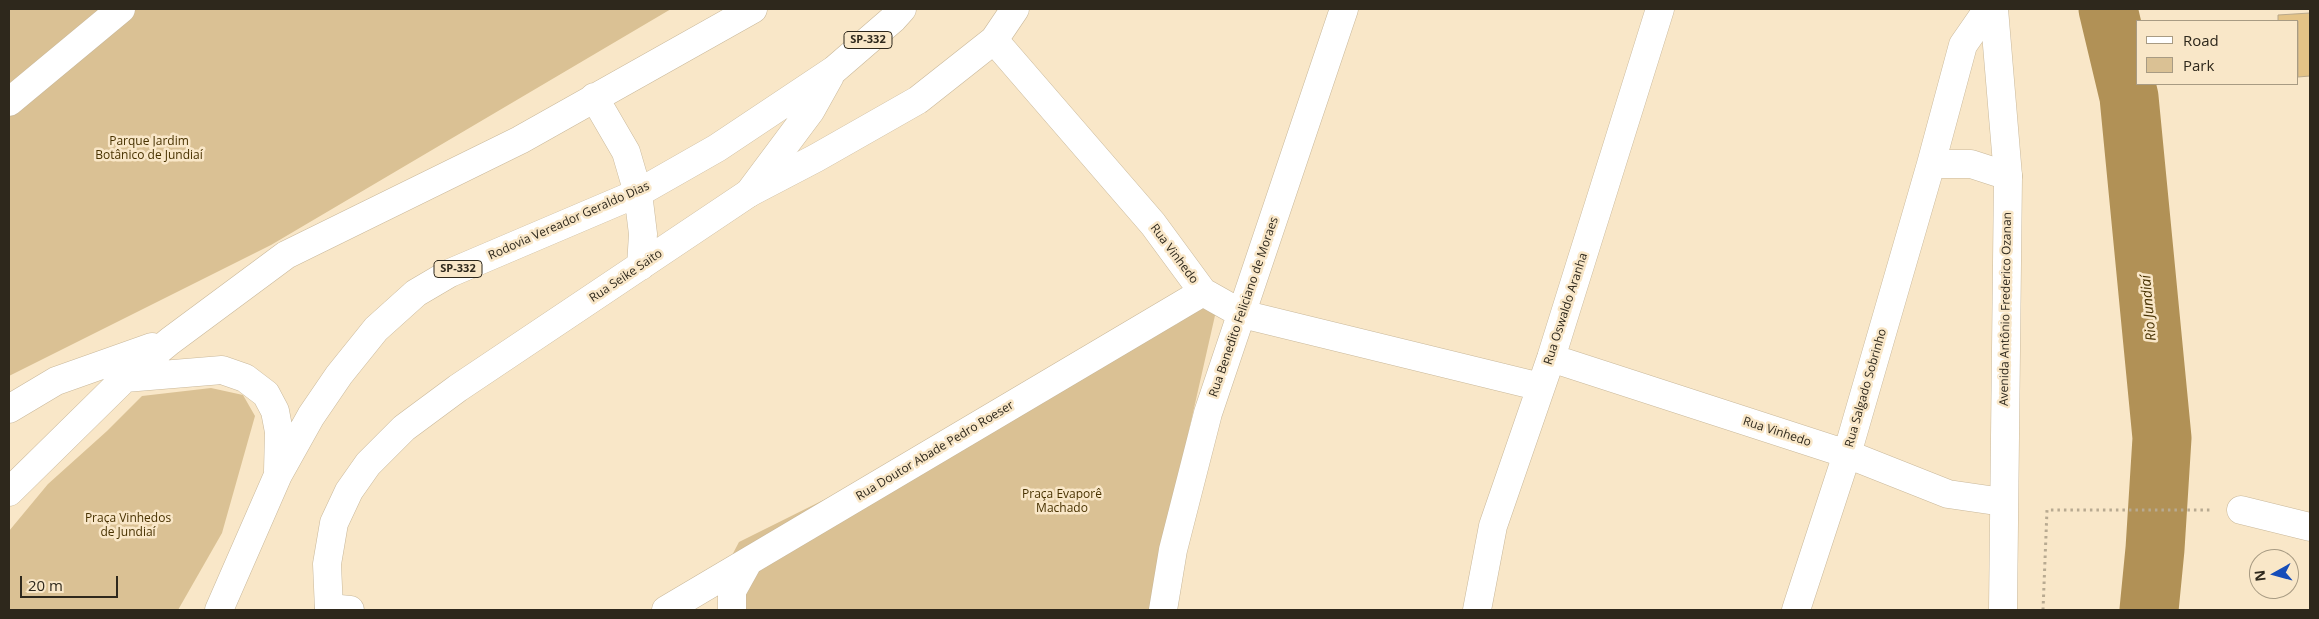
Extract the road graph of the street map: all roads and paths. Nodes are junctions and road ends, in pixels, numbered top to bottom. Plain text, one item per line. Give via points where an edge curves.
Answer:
1 (120, 9) edge
2 (753, 9) edge
3 (902, 9) edge
4 (1015, 9) edge
5 (1344, 9) edge
6 (1660, 9) edge
7 (1988, 9) edge
8 (1994, 9) edge
9 (994, 40) junction
10 (834, 70) junction
11 (594, 97) junction
12 (9, 102) edge
13 (1931, 164) junction
14 (2008, 176) junction
15 (638, 192) junction
16 (749, 193) junction
17 (641, 266) junction
18 (1203, 292) junction
19 (1242, 314) junction
20 (170, 341) junction
21 (1551, 358) junction
22 (125, 378) junction
23 (1541, 387) junction
24 (9, 409) edge
25 (1846, 454) junction
26 (278, 475) junction
27 (9, 492) edge
28 (2003, 502) junction
29 (2241, 510) joint
30 (2310, 527) edge
31 (747, 564) junction
32 (219, 610) edge
33 (336, 610) edge
34 (666, 610) edge
35 (732, 610) edge
36 (1164, 610) edge
37 (1478, 610) edge
38 (1796, 610) edge
39 (2003, 610) edge
40 (2042, 610) edge

1 - 12 street
2 - 11 street
3 - 10 street, Rodovia Vereador Geraldo Dias / SP-332
4 - 9 street, Rua Seike Saito
5 - 19 street, Rua Benedito Feliciano de Moraes
6 - 21 street, Rua Oswaldo Aranha
7 - 13 street, Rua Salgado Sobrinho via 1963,45
8 - 14 street, Avenida Antônio Frederico Ozanan
9 - 16 street, Rua Seike Saito via 918,100
9 - 18 street, Rua Vinhedo via 1153,224
10 - 15 street, Rodovia Vereador Geraldo Dias / SP-332 via 717,148
10 - 16 street via 811,110
11 - 15 street via 626,152
11 - 20 street via 520,140 286,255
13 - 14 street via 1971,164
13 - 25 street, Rua Salgado Sobrinho
14 - 28 street, Avenida Antônio Frederico Ozanan
15 - 17 street via 643,234
15 - 26 street, Rodovia Vereador Geraldo Dias / SP-332 via 450,273 416,292 376,329 339,375 311,416
16 - 17 street, Rua Seike Saito
17 - 33 street, Rua Seike Saito via 458,388 404,428 368,464 348,491 334,523 328,564
18 - 19 street, Rua Vinhedo
18 - 31 street, Rua Doutor Abade Pedro Roeser
19 - 23 street, Rua Vinhedo
19 - 36 street, Rua Benedito Feliciano de Moraes via 1208,413 1173,550
20 - 22 street
20 - 24 street via 56,381
21 - 23 street, Rua Oswaldo Aranha
21 - 25 street, Rua Vinhedo
22 - 26 street via 222,370 245,378 266,394 275,411 280,432
22 - 27 street
23 - 37 street, Rua Oswaldo Aranha via 1493,526
25 - 28 street, Rua Vinhedo via 1948,494
25 - 38 street, Rua Salgado Sobrinho
26 - 32 street, Rodovia Vereador Geraldo Dias / SP-332
28 - 39 street, Avenida Antônio Frederico Ozanan
29 - 30 street
29 - 40 path via 2047,510
31 - 34 street, Rua Doutor Abade Pedro Roeser
31 - 35 street via 732,591

